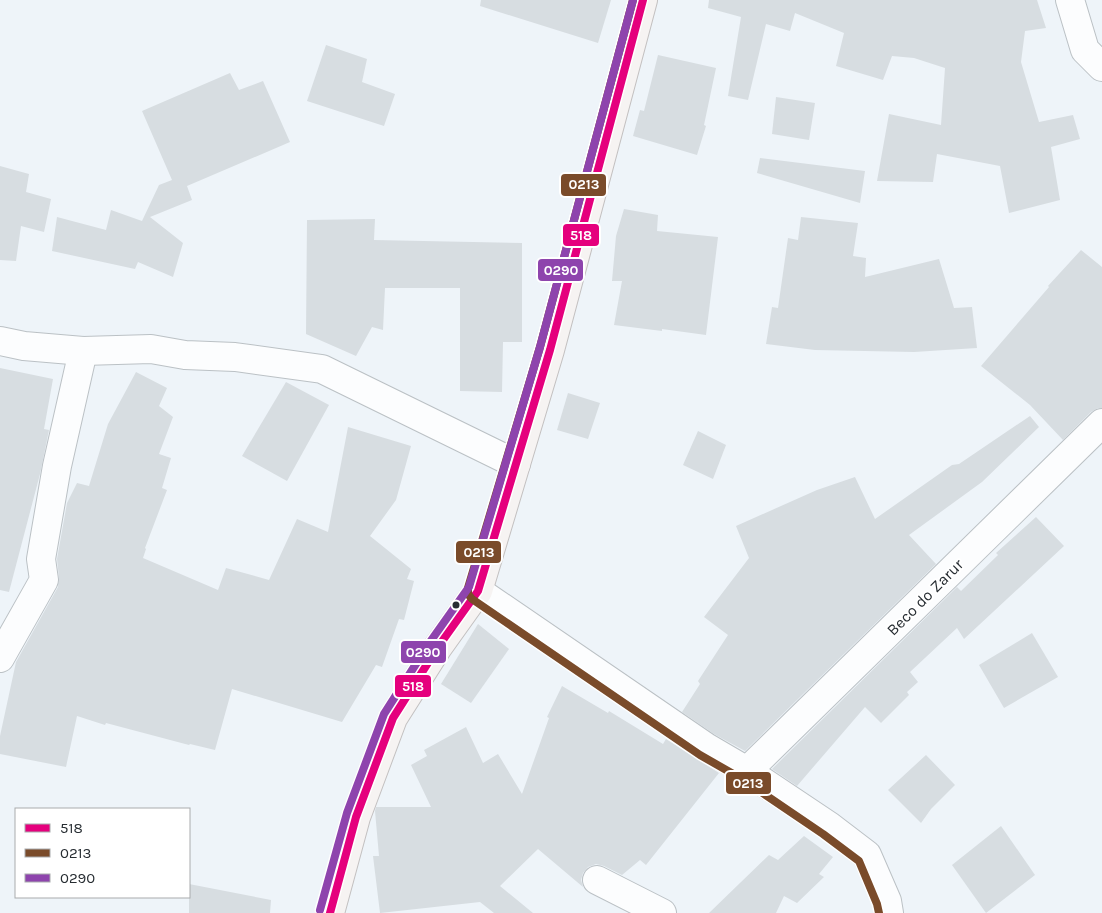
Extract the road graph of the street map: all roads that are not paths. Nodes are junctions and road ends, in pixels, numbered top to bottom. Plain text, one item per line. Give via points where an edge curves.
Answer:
1 (643, 0) edge
2 (1070, 0) edge
3 (1102, 68) edge
4 (0, 341) edge
5 (83, 351) junction
6 (1102, 423) edge
7 (516, 464) junction
8 (478, 591) junction
9 (0, 658) edge
10 (747, 772) junction
11 (597, 880) dead end
12 (329, 912) edge
13 (662, 913) edge
14 (889, 913) edge

1 - 7 main road via 550,350
2 - 3 street via 1085,50
4 - 5 street
5 - 7 street via 152,348 185,355 235,357 322,369
5 - 9 street via 55,475 41,559 44,580
6 - 10 street, Beco do Zarur
7 - 8 main road
8 - 10 street
8 - 12 main road via 393,718 356,816
10 - 14 street via 867,855
11 - 13 street

